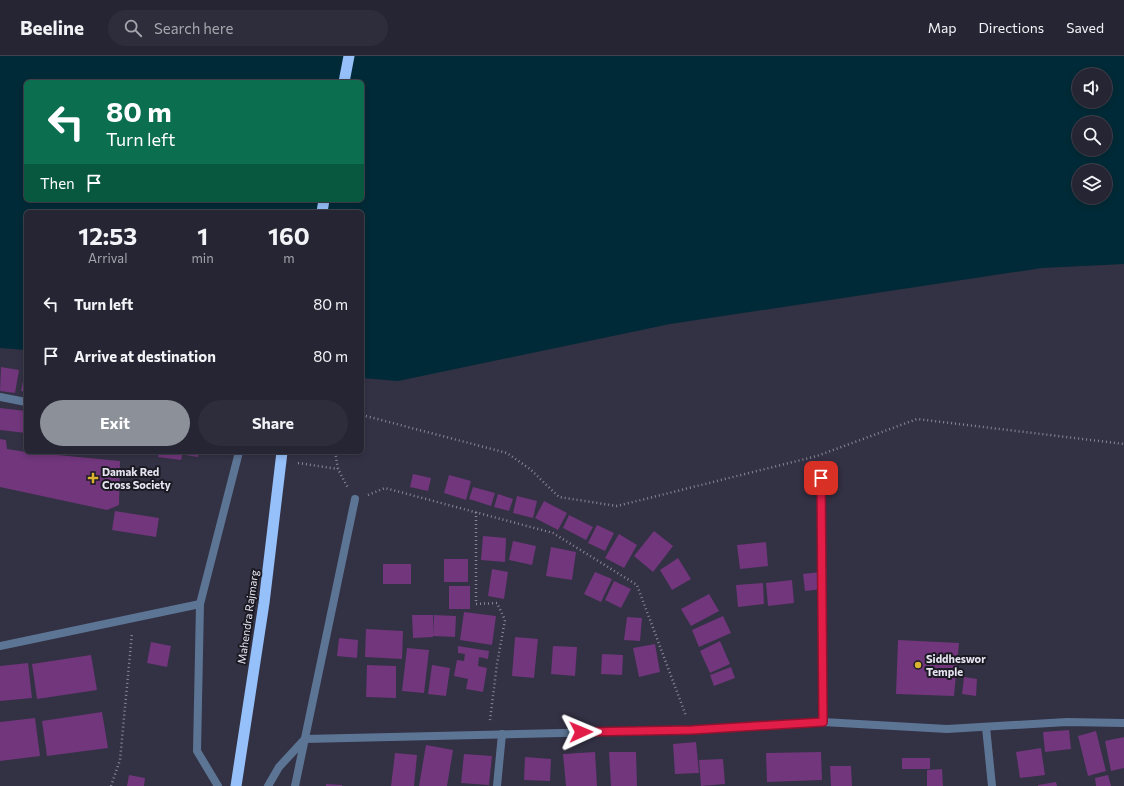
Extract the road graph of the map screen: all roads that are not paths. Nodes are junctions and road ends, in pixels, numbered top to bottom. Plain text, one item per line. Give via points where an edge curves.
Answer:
1 (349, 56) edge
2 (344, 80) edge
3 (0, 397) edge
4 (24, 402) edge
5 (238, 454) edge
6 (281, 456) edge
7 (821, 478) dead end
8 (355, 499) road end
9 (200, 604) junction
10 (0, 646) edge
11 (823, 722) junction
12 (1124, 724) edge
13 (986, 727) junction
14 (502, 734) junction
15 (305, 739) junction
16 (218, 786) edge
17 (236, 786) edge
18 (268, 786) edge
19 (295, 786) edge
20 (497, 786) edge
21 (992, 786) edge

1 - 2 highway
3 - 4 street
5 - 9 street
6 - 17 highway, Mahendra Rajmarg via 264,603
7 - 11 street
8 - 15 street
9 - 10 street
9 - 16 street via 197,751
11 - 13 street via 947,729
11 - 14 street via 692,730
12 - 13 street via 1067,722
13 - 21 street
14 - 15 street
14 - 20 street
15 - 18 street via 280,767
15 - 19 street

